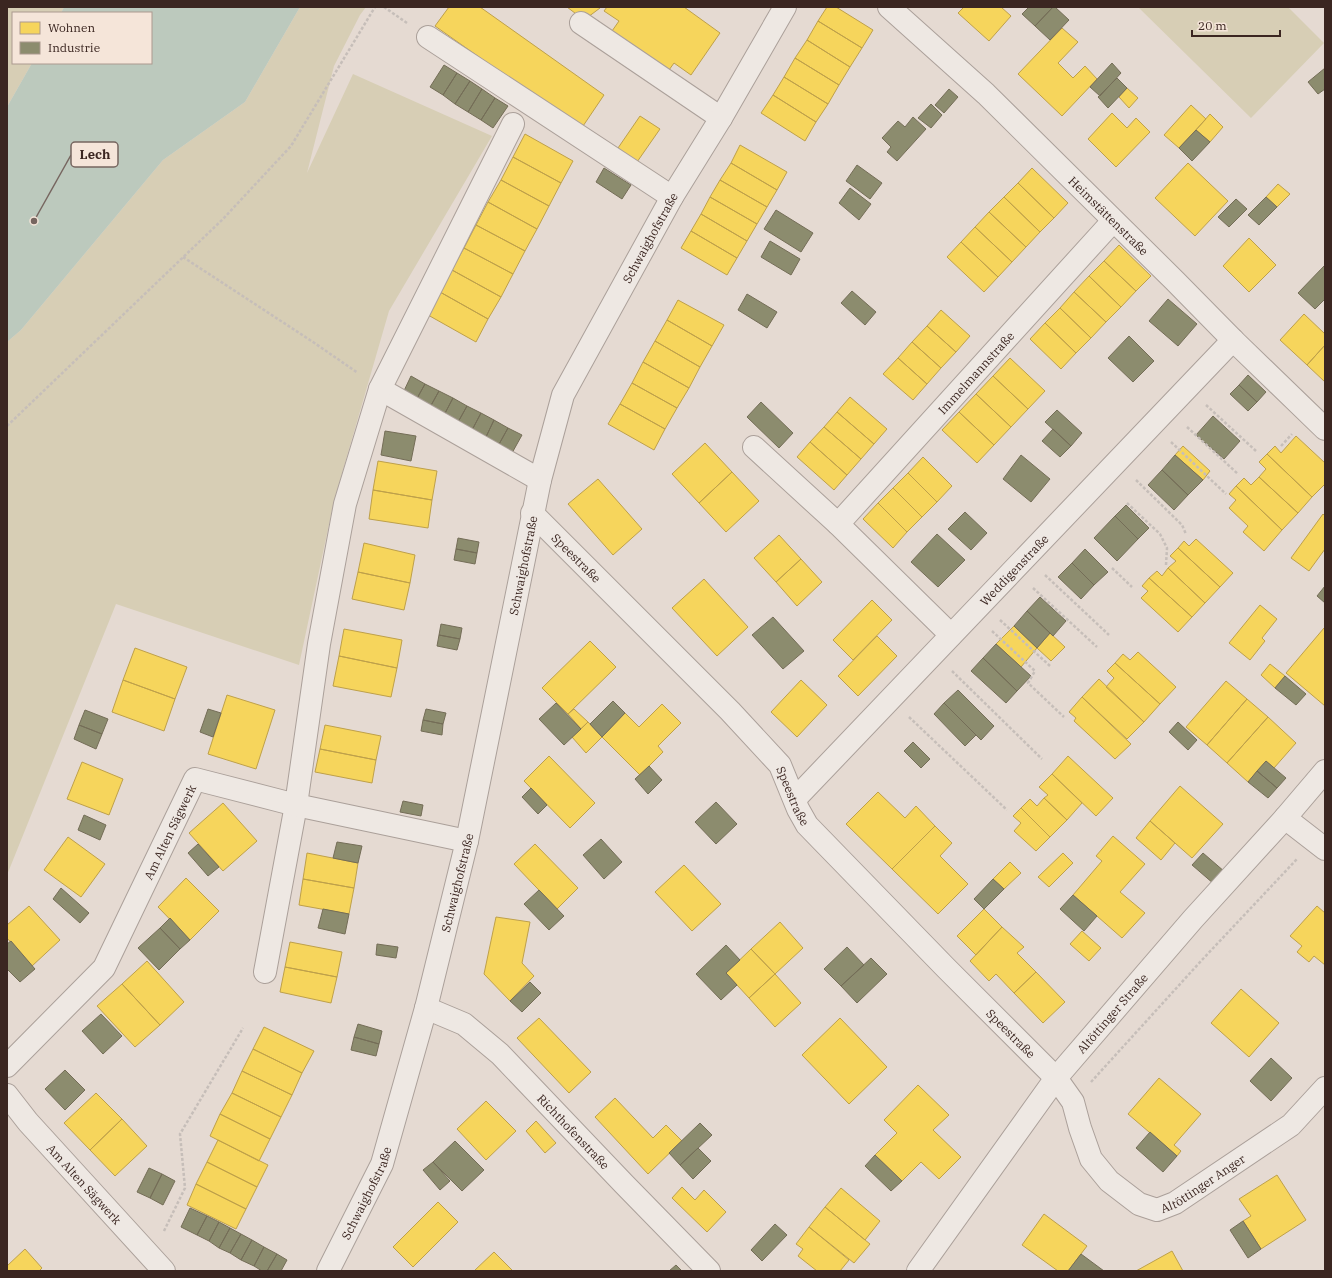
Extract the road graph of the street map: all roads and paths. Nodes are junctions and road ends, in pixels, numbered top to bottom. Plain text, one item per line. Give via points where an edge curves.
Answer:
1 (375, 7) edge
2 (785, 7) edge
3 (889, 7) edge
4 (587, 18) dead end
5 (428, 37) dead end
6 (721, 118) junction
7 (513, 124) dead end
8 (672, 197) junction
9 (1113, 221) junction
10 (183, 257) junction
11 (1233, 340) junction
12 (380, 389) junction
13 (1216, 414) dead end
14 (7, 426) edge
15 (1325, 429) edge
16 (1195, 434) dead end
17 (754, 447) dead end
18 (1181, 451) dead end
19 (1256, 451) dead end
20 (1238, 474) dead end
21 (540, 480) junction
22 (1143, 486) dead end
23 (1226, 494) dead end
24 (1127, 503) dead end
25 (532, 513) junction
26 (838, 524) junction
27 (1186, 534) dead end
28 (1166, 565) dead end
29 (1112, 568) dead end
30 (1054, 584) dead end
31 (1132, 587) dead end
32 (1041, 595) dead end
33 (996, 616) dead end
34 (991, 630) dead end
35 (951, 635) junction
36 (1109, 635) dead end
37 (1097, 647) dead end
38 (1050, 666) dead end
39 (948, 668) dead end
40 (908, 716) dead end
41 (1064, 717) dead end
42 (1042, 759) dead end
43 (1325, 771) edge
44 (794, 799) junction
45 (296, 804) junction
46 (1007, 810) dead end
47 (1285, 818) junction
48 (466, 841) junction
49 (1320, 845) edge
50 (265, 972) dead end
51 (426, 1008) junction
52 (243, 1028) dead end
53 (7, 1066) edge
54 (1056, 1078) junction
55 (1325, 1088) edge
56 (7, 1096) edge
57 (1073, 1102) junction
58 (163, 1231) dead end
59 (164, 1271) edge
60 (328, 1271) edge
61 (709, 1271) edge
62 (918, 1271) edge

1 - 10 path via 291,146 223,219
2 - 6 street, Schwaighofstraße
3 - 9 street, Heimstättenstraße via 986,94
4 - 6 street via 602,38
5 - 8 street
6 - 8 street, Schwaighofstraße
7 - 12 street
8 - 21 street, Schwaighofstraße via 563,396
9 - 11 street, Heimstättenstraße
9 - 26 street, Immelmannstraße
10 - 12 path
10 - 14 path
11 - 15 street, Heimstättenstraße
11 - 35 street, Weddigenstraße
12 - 21 street
12 - 45 street via 346,504 319,644
13 - 19 path
16 - 20 path
17 - 26 street
18 - 23 path
21 - 25 street, Schwaighofstraße
22 - 27 path via 1182,525
24 - 28 path via 1160,534 1167,548
25 - 44 street, Speestraße via 720,700 780,765
25 - 48 street, Schwaighofstraße
26 - 35 street
29 - 31 path
30 - 36 path
32 - 37 path
33 - 38 path
34 - 41 path via 1034,671 1028,683
35 - 44 street, Weddigenstraße
39 - 42 path
40 - 46 path
43 - 47 street, Altöttinger Straße
44 - 54 street, Speestraße via 807,825 940,963
45 - 48 street, Am Alten Sägwerk
45 - 50 street
45 - 53 street, Am Alten Sägwerk via 195,779 104,968
47 - 49 street
47 - 54 street, Altöttinger Straße via 1193,919
48 - 51 street, Schwaighofstraße
49 - 57 path via 1202,961
51 - 60 street, Schwaighofstraße via 382,1164
51 - 61 street, Richthofenstraße via 464,1024 500,1054
52 - 58 path via 180,1134 185,1188
54 - 57 street, Altöttinger Anger
54 - 62 street, Altöttinger Straße
55 - 57 street, Altöttinger Anger via 1291,1125 1175,1203 1157,1210 1139,1204 1109,1181 1091,1159
56 - 59 street, Am Alten Sägwerk

